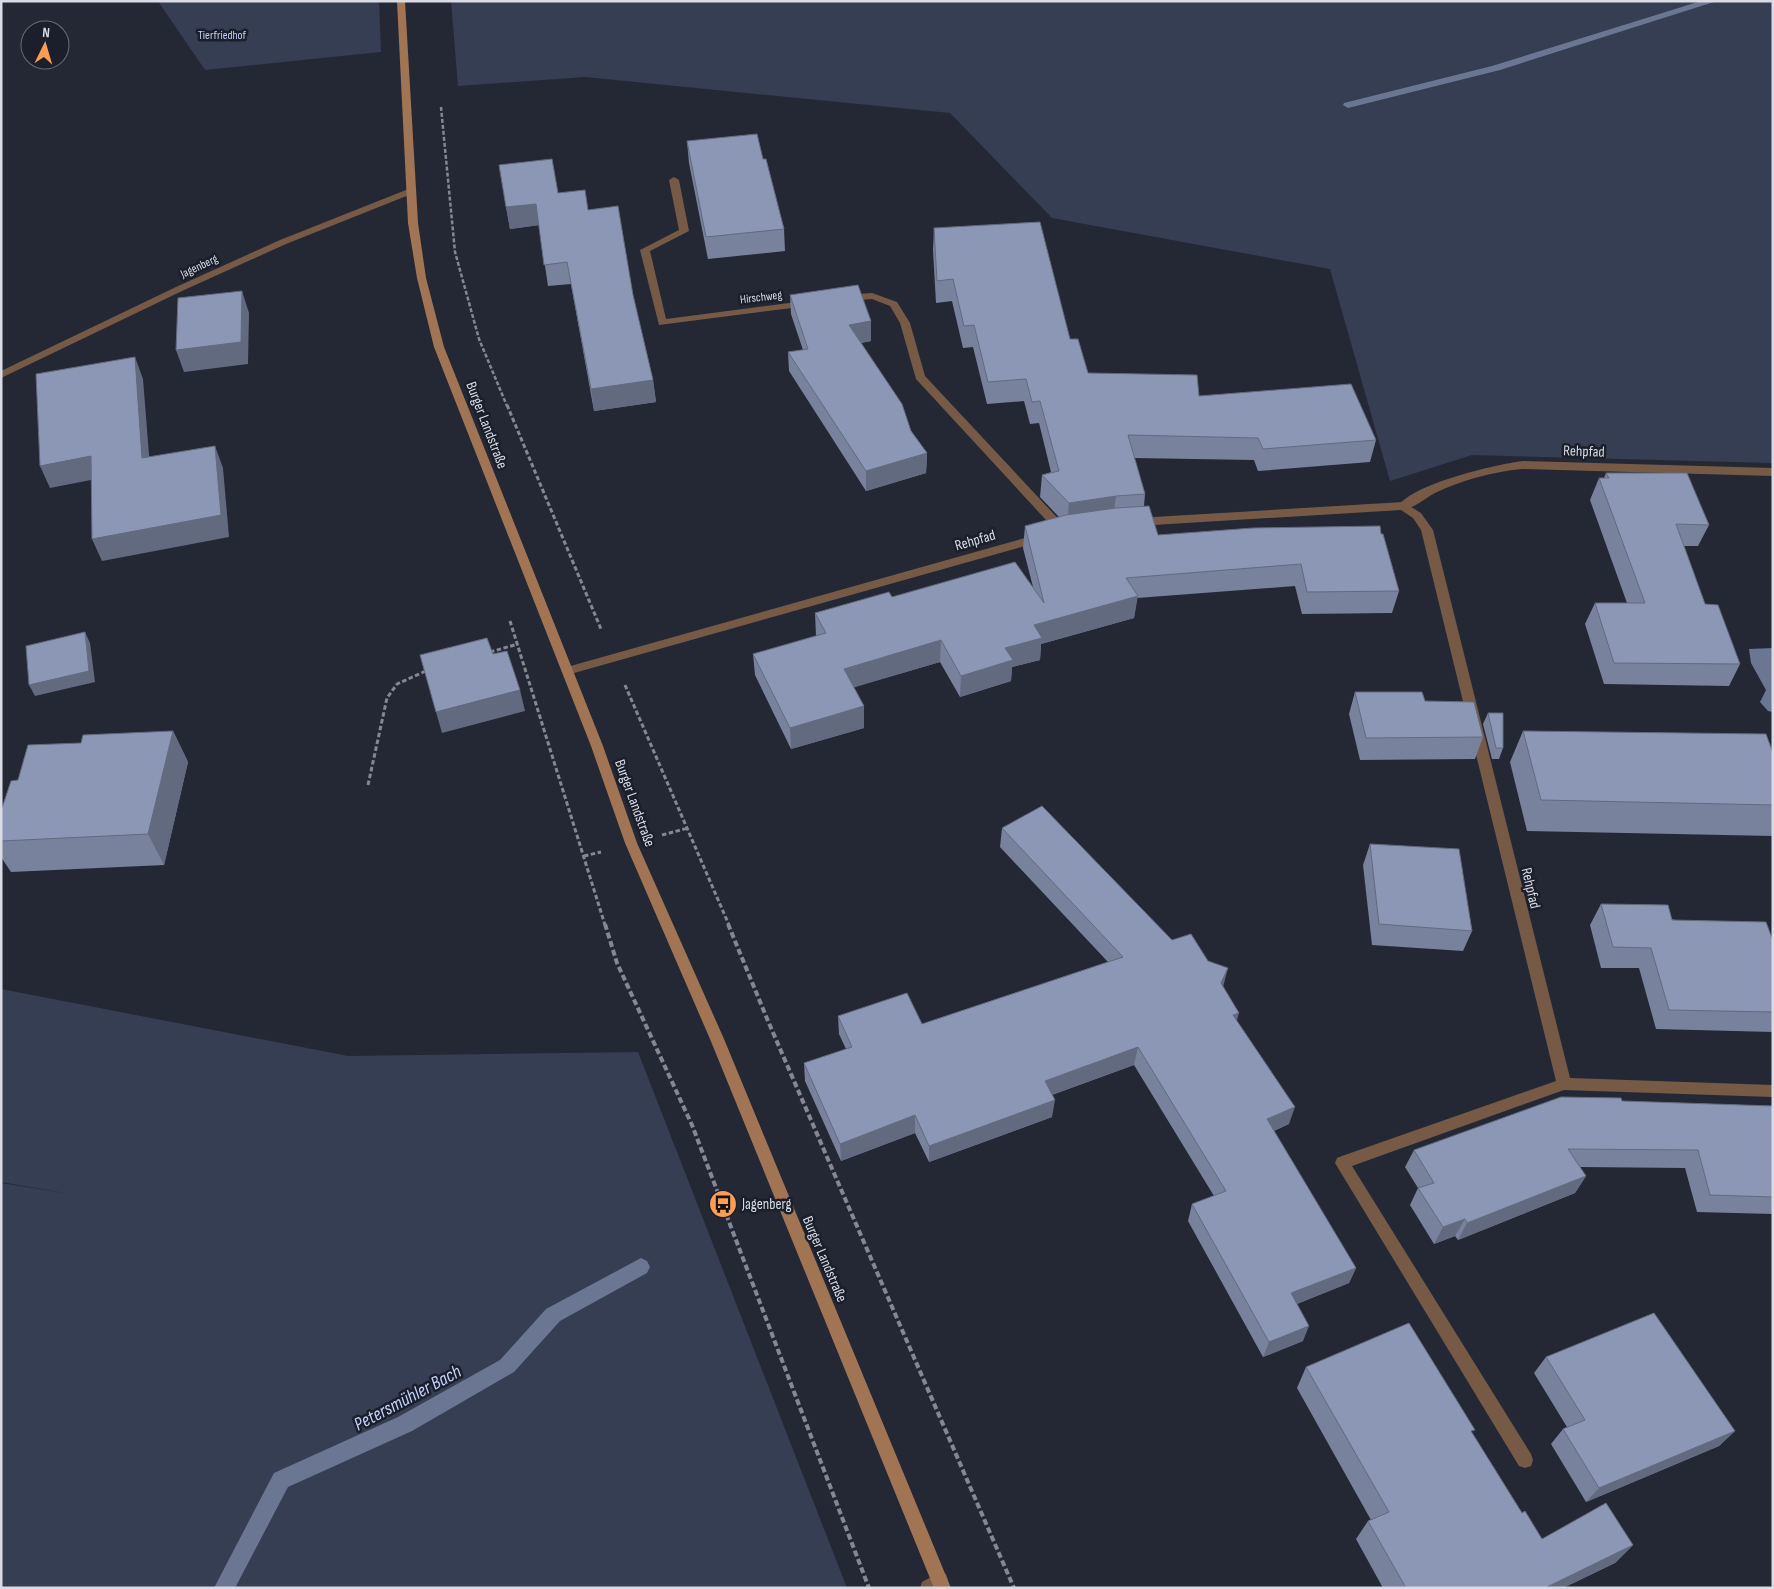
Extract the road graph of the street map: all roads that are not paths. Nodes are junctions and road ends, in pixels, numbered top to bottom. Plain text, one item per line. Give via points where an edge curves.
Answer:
1 (401, 1) edge
2 (674, 180) dead end
3 (411, 191) junction
4 (835, 300) edge
5 (816, 302) edge
6 (1, 375) edge
7 (1773, 472) edge
8 (1403, 506) junction
9 (1122, 523) edge
10 (567, 671) junction
11 (1564, 1084) junction
12 (1773, 1091) edge
13 (1525, 1460) dead end
14 (937, 1585) edge

1 - 3 main road, Burger Landstraße
2 - 5 street, Hirschweg via 684,231 645,250 662,322
3 - 6 street, Jagenberg via 283,242
3 - 10 main road, Burger Landstraße via 417,254 439,347
4 - 10 street, Rehpfad via 872,296 894,304 905,323 920,377 1068,531
7 - 8 street, Rehpfad via 1503,466 1418,496
8 - 9 street, Rehpfad
8 - 11 street, Rehpfad via 1420,518 1427,530
10 - 14 main road, Burger Landstraße via 631,843 717,1039
11 - 12 street
11 - 13 street via 1342,1162

